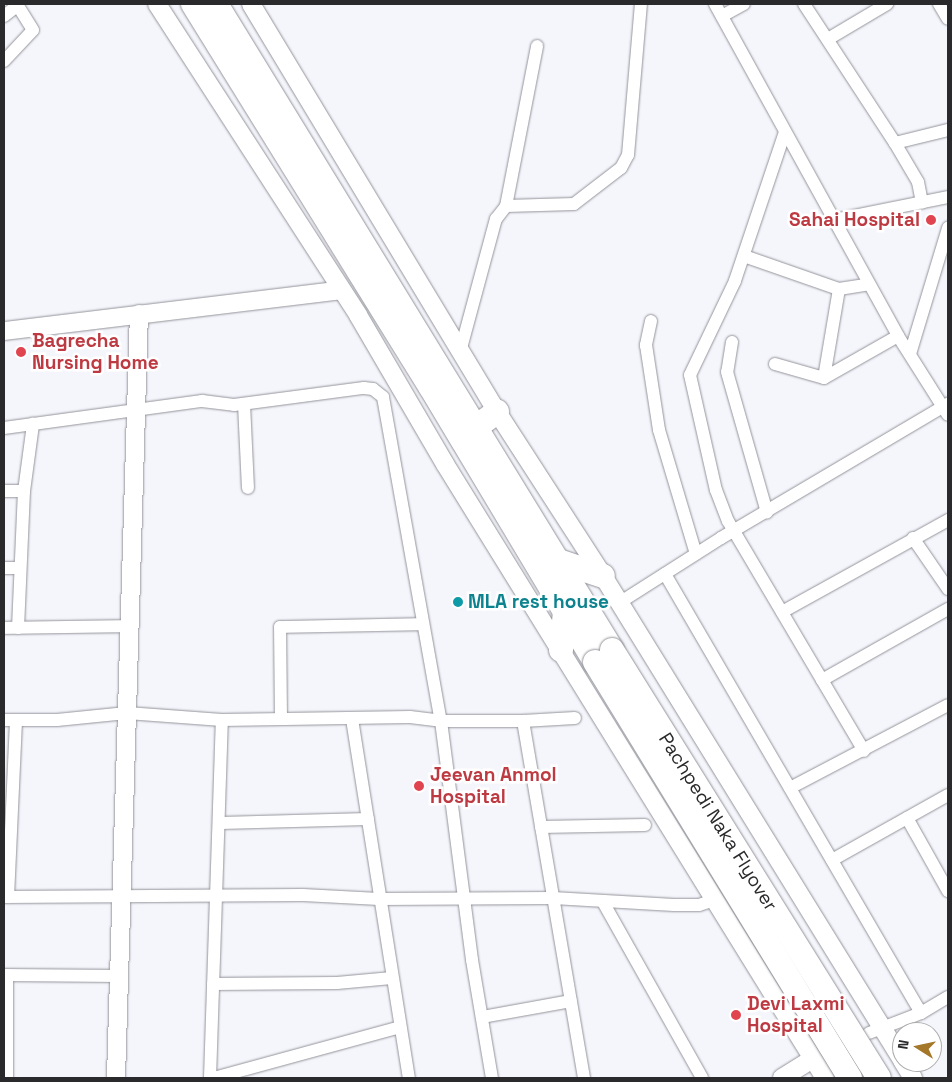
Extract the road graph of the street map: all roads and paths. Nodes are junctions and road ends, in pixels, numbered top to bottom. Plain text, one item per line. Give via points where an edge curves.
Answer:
1 (18, 4) edge
2 (157, 4) edge
3 (193, 4) edge
4 (216, 4) edge
5 (251, 4) edge
6 (641, 4) edge
7 (715, 4) edge
8 (744, 4) edge
9 (804, 4) edge
10 (887, 4) edge
11 (939, 4) edge
12 (4, 16) edge
13 (722, 16) junction
14 (948, 19) edge
15 (828, 39) junction
16 (537, 46) dead end
17 (4, 61) edge
18 (948, 130) edge
19 (785, 132) junction
20 (895, 143) junction
21 (948, 197) edge
22 (922, 203) junction
23 (506, 206) junction
24 (834, 220) junction
25 (948, 228) edge
26 (744, 256) junction
27 (869, 284) junction
28 (839, 289) junction
29 (342, 290) junction
30 (139, 314) junction
31 (651, 320) dead end
32 (4, 331) edge
33 (898, 336) junction
34 (732, 342) dead end
35 (460, 352) junction
36 (910, 354) junction
37 (775, 364) dead end
38 (824, 378) junction
39 (244, 404) junction
40 (947, 408) edge
41 (136, 411) junction
42 (497, 412) junction
43 (33, 424) junction
44 (476, 427) junction
45 (4, 428) edge
46 (248, 488) dead end
47 (4, 491) edge
48 (24, 491) junction
49 (767, 512) junction
50 (948, 520) edge
51 (734, 530) junction
52 (914, 538) junction
53 (696, 554) junction
54 (561, 562) junction
55 (4, 568) edge
56 (20, 568) junction
57 (665, 574) junction
58 (603, 576) junction
59 (948, 588) edge
60 (619, 603) junction
61 (948, 609) edge
62 (565, 611) junction
63 (782, 612) junction
64 (423, 624) junction
65 (130, 626) junction
66 (4, 628) edge
67 (18, 628) junction
68 (561, 650) junction
69 (604, 656) junction
70 (822, 680) junction
71 (948, 705) edge
72 (127, 714) junction
73 (575, 718) dead end
74 (281, 719) junction
75 (352, 719) junction
76 (10, 720) edge
77 (222, 720) junction
78 (441, 721) junction
79 (523, 721) junction
80 (864, 751) junction
81 (790, 788) junction
82 (8, 791) edge
83 (948, 795) edge
84 (907, 818) junction
85 (368, 819) junction
86 (221, 823) junction
87 (645, 825) dead end
88 (541, 827) junction
89 (832, 860) junction
90 (948, 890) edge
91 (6, 897) edge
92 (216, 897) junction
93 (553, 898) junction
94 (122, 899) junction
95 (380, 899) junction
96 (464, 899) junction
97 (714, 900) junction
98 (603, 902) junction
99 (6, 975) edge
100 (119, 976) junction
101 (392, 978) junction
102 (213, 984) junction
103 (948, 998) edge
104 (571, 1000) junction
105 (921, 1013) junction
106 (482, 1018) junction
107 (400, 1027) junction
108 (875, 1030) junction
109 (892, 1049) edge
110 (6, 1055) edge
111 (817, 1057) junction
112 (7, 1078) edge
113 (116, 1078) edge
114 (210, 1078) edge
115 (214, 1078) edge
116 (409, 1078) edge
117 (492, 1078) edge
118 (584, 1078) edge
119 (702, 1078) edge
120 (782, 1078) edge
121 (825, 1078) edge
122 (850, 1078) edge
123 (879, 1078) edge

1 - 12 street
1 - 17 street via 33,30
2 - 29 main road
3 - 62 highway, Pachpedi Naka Flyover
4 - 44 highway, Pachpedi Naka Flyover
5 - 35 main road
6 - 23 street via 628,155 621,168 574,204
7 - 13 street
8 - 13 street
9 - 15 street
10 - 15 street
11 - 14 street
13 - 19 street
15 - 20 street
16 - 23 street
18 - 20 street
19 - 24 street
19 - 26 street
20 - 22 street via 918,182
21 - 22 street
22 - 24 street
23 - 35 street via 496,219
24 - 27 street
25 - 36 street
26 - 28 street
26 - 51 street via 690,375 716,490
27 - 28 street
27 - 33 street
28 - 38 street
29 - 30 main road
29 - 68 main road
30 - 32 main road
30 - 41 main road
31 - 53 street via 646,345 660,430
33 - 36 street
33 - 38 street
34 - 49 street via 727,372
35 - 42 main road
36 - 40 street
37 - 38 street
39 - 41 street via 202,401
39 - 46 street
39 - 64 street via 364,388 373,389 383,397
40 - 49 street
41 - 43 street
41 - 65 main road
42 - 44 highway
42 - 58 main road
43 - 45 street
43 - 48 street
44 - 54 highway, Pachpedi Naka Flyover
47 - 48 street
48 - 56 street
49 - 51 street
50 - 52 street
51 - 53 street
51 - 63 street
52 - 59 street
52 - 63 street
53 - 57 street
54 - 58 highway
54 - 69 highway, Pachpedi Naka Flyover
55 - 56 street
56 - 67 street
57 - 60 street
57 - 81 street
58 - 60 main road
60 - 108 main road
61 - 70 street
62 - 68 highway
62 - 69 highway, Pachpedi Naka Flyover
63 - 70 street
64 - 74 street via 280,627
64 - 78 street
65 - 67 street
65 - 72 main road
66 - 67 street
68 - 97 main road
69 - 122 highway, Pachpedi Naka Flyover, bridge
69 - 123 highway, Pachpedi Naka Flyover, bridge
70 - 80 street
71 - 80 street
72 - 76 street
72 - 77 street
72 - 94 main road
73 - 79 street
74 - 75 street
74 - 77 street
75 - 78 street
75 - 85 street
76 - 82 street
77 - 86 street
78 - 79 street
78 - 96 street
79 - 88 street
80 - 81 street
81 - 89 street
82 - 91 street
83 - 84 street
84 - 89 street
84 - 90 street
85 - 86 street
85 - 95 street
86 - 92 street
87 - 88 street
88 - 93 street
89 - 105 street
91 - 94 street
92 - 94 street
92 - 95 street via 303,895
92 - 102 street
93 - 96 street
93 - 98 street
93 - 104 street
94 - 100 main road
95 - 96 street
95 - 101 street
96 - 106 street
97 - 98 street via 699,905
97 - 111 main road
98 - 119 street
99 - 100 street
99 - 110 street
100 - 113 main road
101 - 102 street via 337,983
101 - 107 street
102 - 114 street
103 - 105 street
104 - 106 street
104 - 118 street
105 - 108 street
106 - 117 street
107 - 115 street
107 - 116 street
108 - 109 main road
110 - 112 street
111 - 120 main road
111 - 121 main road

